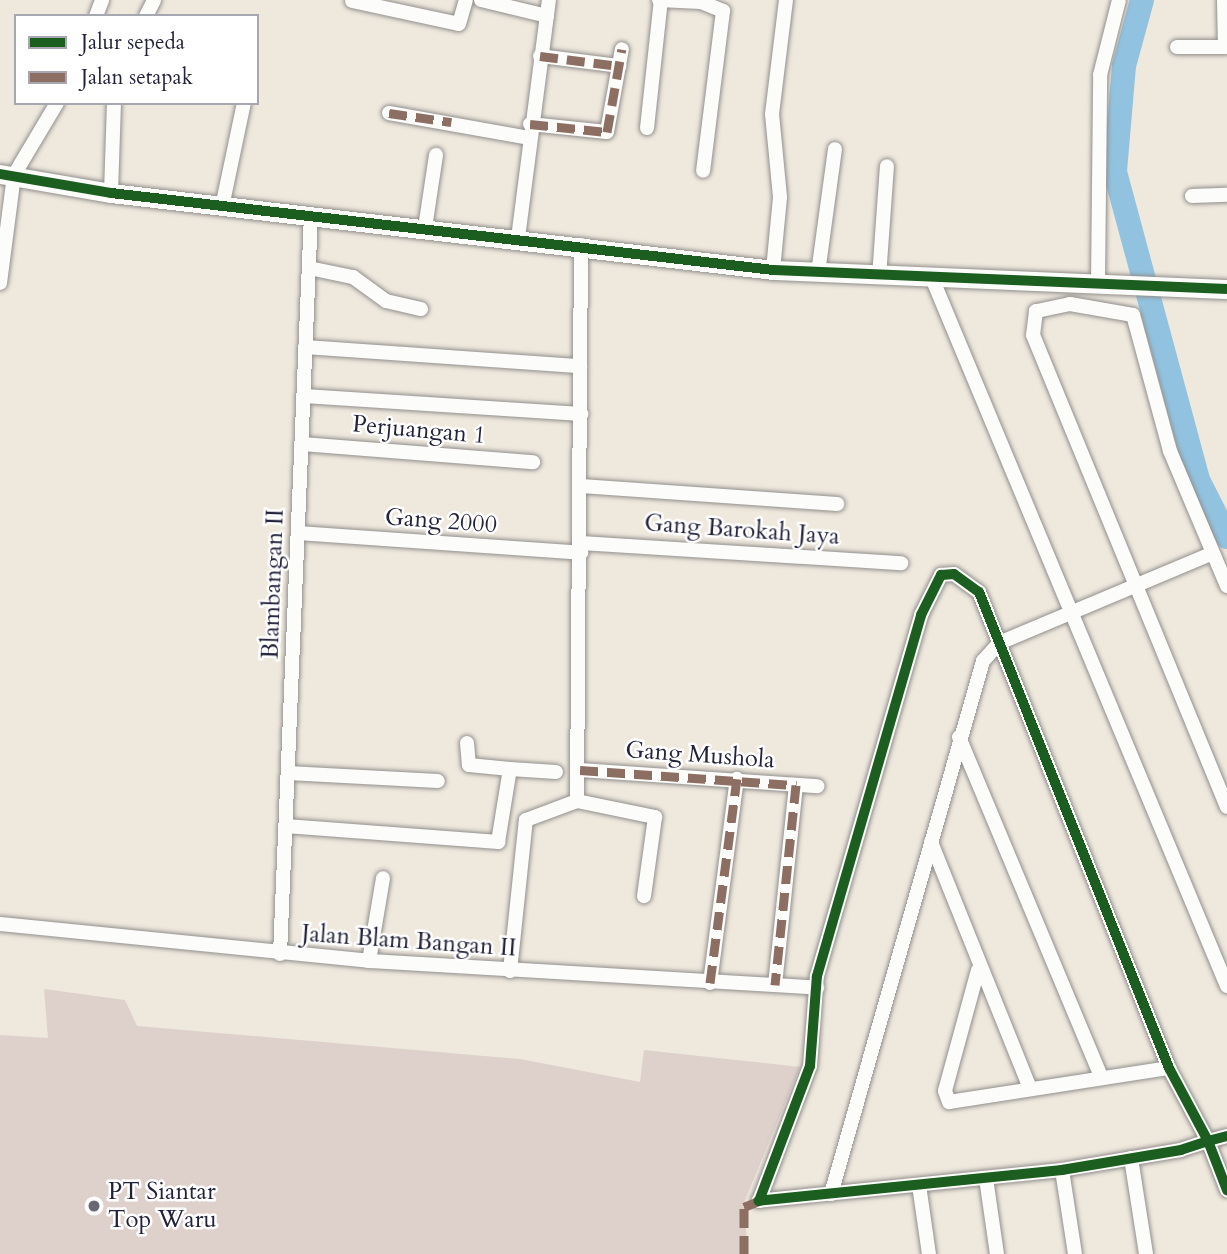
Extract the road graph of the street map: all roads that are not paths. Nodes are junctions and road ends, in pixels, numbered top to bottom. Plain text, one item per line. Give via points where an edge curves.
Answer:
1 (466, 0) edge
2 (481, 0) edge
3 (548, 0) edge
4 (660, 0) edge
5 (786, 0) edge
6 (1119, 0) edge
7 (1224, 0) edge
8 (352, 1) edge
9 (702, 1) edge
10 (547, 16) junction
11 (1177, 47) dead end
12 (1226, 47) edge
13 (622, 49) dead end
14 (540, 56) junction
15 (619, 66) junction
16 (56, 105) edge
17 (114, 105) edge
18 (244, 105) edge
19 (389, 113) dead end
20 (647, 128) dead end
21 (529, 131) junction
22 (835, 149) dead end
23 (436, 155) dead end
24 (887, 166) dead end
25 (703, 171) dead end
26 (7, 174) edge
27 (111, 193) junction
28 (1227, 195) edge
29 (1192, 196) dead end
30 (222, 207) junction
31 (310, 227) junction
32 (425, 228) junction
33 (518, 239) junction
34 (581, 256) junction
35 (309, 268) junction
36 (773, 270) junction
37 (818, 273) junction
38 (879, 277) junction
39 (932, 278) junction
40 (0, 283) edge
41 (1098, 283) junction
42 (1227, 289) edge
43 (422, 309) dead end
44 (306, 347) junction
45 (580, 366) junction
46 (304, 396) junction
47 (581, 414) junction
48 (302, 444) junction
49 (533, 463) dead end
50 (581, 486) junction
51 (837, 505) dead end
52 (298, 533) junction
53 (581, 548) junction
54 (1212, 554) junction
55 (901, 563) dead end
56 (1139, 583) junction
57 (1227, 586) edge
58 (1069, 612) junction
59 (999, 643) junction
60 (960, 737) junction
61 (467, 743) dead end
62 (510, 769) junction
63 (580, 770) junction
64 (556, 772) dead end
65 (288, 774) junction
66 (737, 779) junction
67 (438, 780) dead end
68 (796, 785) junction
69 (817, 786) dead end
70 (577, 800) junction
71 (1227, 807) edge
72 (286, 826) junction
73 (931, 842) junction
74 (383, 878) dead end
75 (644, 896) dead end
76 (0, 924) edge
77 (280, 954) junction
78 (369, 961) junction
79 (978, 970) junction
80 (510, 971) junction
81 (710, 983) junction
82 (775, 985) junction
83 (1227, 986) edge
84 (811, 988) junction
85 (1169, 1068) junction
86 (1101, 1077) junction
87 (1030, 1088) junction
88 (1227, 1136) edge
89 (1208, 1141) junction
90 (1131, 1158) junction
91 (1062, 1170) junction
92 (986, 1178) junction
93 (919, 1185) junction
94 (1227, 1190) edge
95 (831, 1195) junction
96 (929, 1254) edge
97 (997, 1254) edge
98 (1075, 1254) edge
99 (1146, 1254) edge

1 - 8 street via 459,24
2 - 10 street
3 - 10 street
4 - 9 street
4 - 20 street
5 - 36 street via 772,114 780,197
6 - 41 street via 1100,75
7 - 12 street
9 - 25 street via 723,10
10 - 14 street
11 - 12 street
13 - 15 street
14 - 15 street
14 - 21 street
15 - 21 street via 607,133
16 - 26 street
17 - 27 street
18 - 30 street
19 - 21 street
21 - 33 street
22 - 37 street
23 - 32 street
24 - 38 street
26 - 27 street
26 - 40 street
27 - 30 street
28 - 29 street
30 - 31 street
31 - 32 street
31 - 35 street, Blambangan II
32 - 33 street
33 - 34 street
34 - 36 street
34 - 45 street
35 - 43 street via 353,277 386,301
35 - 44 street, Blambangan II
36 - 37 street
37 - 38 street
38 - 39 street
39 - 41 street
39 - 58 street
41 - 42 street
44 - 45 street
44 - 46 street, Blambangan II
45 - 47 street
46 - 47 street
46 - 48 street, Blambangan II
47 - 50 street
48 - 49 street, Perjuangan 1
48 - 52 street, Blambangan II
50 - 51 street
50 - 53 street
52 - 53 street, Gang 2000
52 - 65 street, Blambangan II
53 - 55 street, Gang Barokah Jaya
53 - 63 street
54 - 56 street
54 - 56 street via 1170,451 1133,316 1104,306 1043,307 1032,317 1033,335
54 - 57 street
56 - 58 street
56 - 71 street
58 - 59 street
58 - 83 street
59 - 60 street via 983,661
59 - 84 street via 979,592 954,574 935,580
59 - 85 street
60 - 73 street
60 - 86 street
61 - 62 street via 469,765
62 - 64 street
62 - 72 street via 498,842
63 - 66 street, Gang Mushola
63 - 70 street
65 - 67 street
65 - 72 street, Blambangan II
66 - 68 street, Gang Mushola
66 - 81 street
68 - 69 street, Gang Mushola
68 - 82 street
70 - 75 street via 655,817
70 - 80 street via 526,820
72 - 77 street, Blambangan II
73 - 79 street
73 - 95 street
74 - 78 street
76 - 77 street, Jalan Blam Bangan II
77 - 78 street, Jalan Blam Bangan II
78 - 80 street, Jalan Blam Bangan II
79 - 87 street
79 - 87 street via 944,1097 952,1103
80 - 81 street, Jalan Blam Bangan II
81 - 82 street, Jalan Blam Bangan II
82 - 84 street, Jalan Blam Bangan II
84 - 95 street via 810,1066 759,1200
85 - 86 street
85 - 89 street
86 - 87 street
88 - 89 street
89 - 90 street
89 - 94 street
90 - 91 street
90 - 99 street
91 - 92 street
91 - 98 street
92 - 93 street
92 - 97 street
93 - 95 street
93 - 96 street

